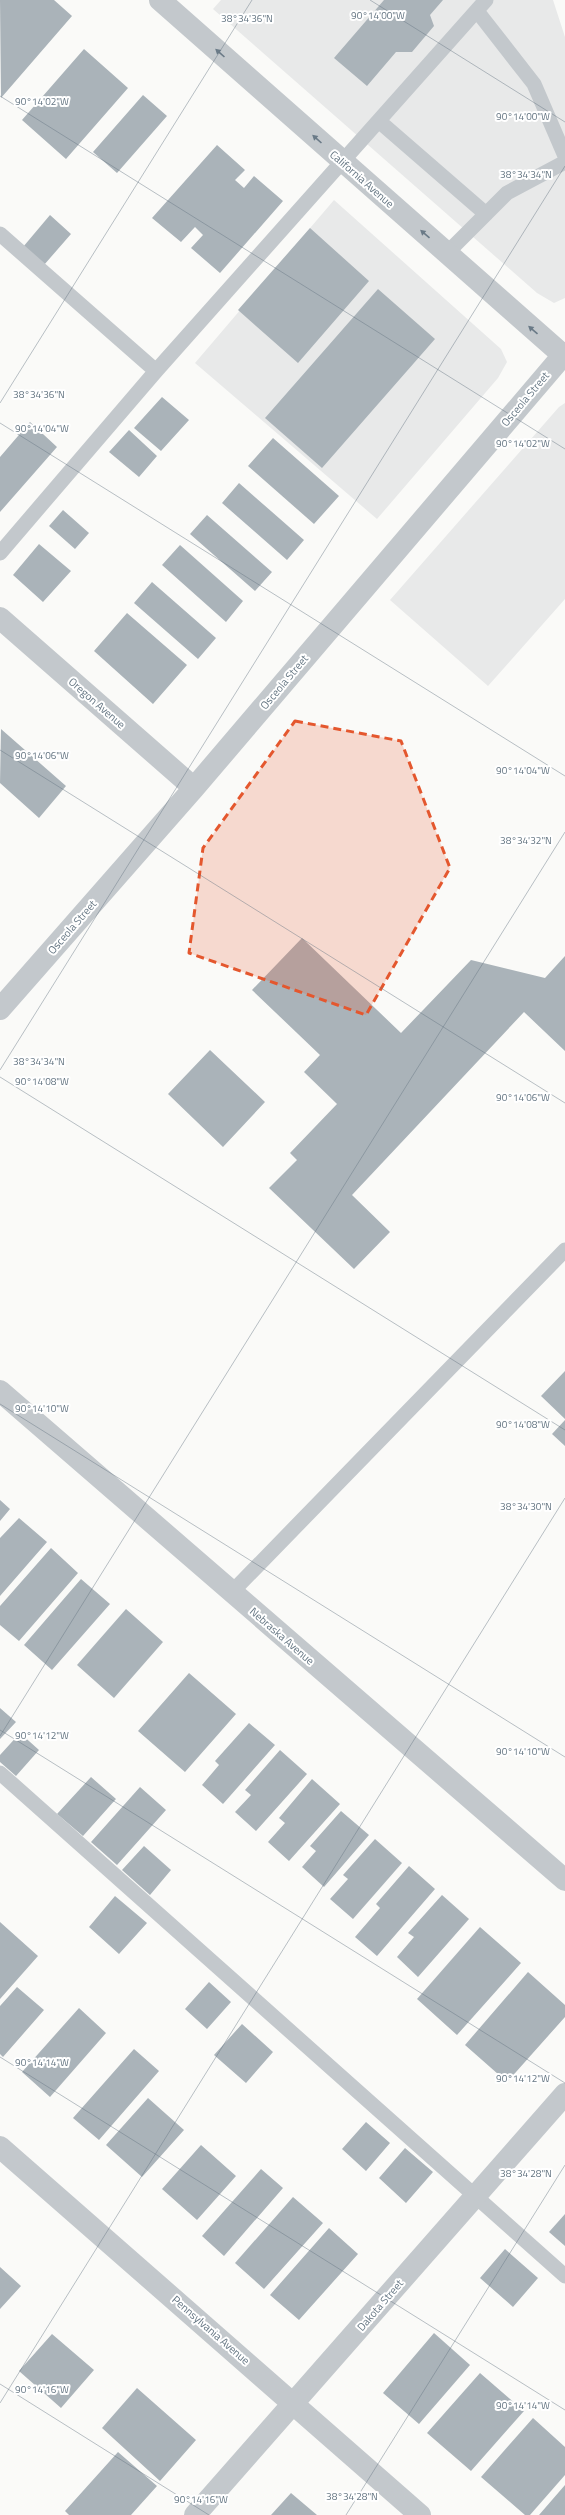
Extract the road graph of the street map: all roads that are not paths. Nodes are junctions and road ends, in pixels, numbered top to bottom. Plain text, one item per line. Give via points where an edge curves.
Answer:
1 (160, 0) edge
2 (481, 5) edge
3 (380, 122) junction
4 (565, 156) edge
5 (343, 162) junction
6 (565, 162) edge
7 (486, 214) junction
8 (0, 234) edge
9 (447, 253) junction
10 (564, 355) edge
11 (156, 370) junction
12 (0, 553) edge
13 (0, 618) edge
14 (194, 788) junction
15 (0, 1009) edge
16 (565, 1250) edge
17 (0, 1391) edge
18 (232, 1592) junction
19 (0, 1773) edge
20 (565, 1880) edge
21 (565, 2094) edge
22 (0, 2147) edge
23 (475, 2196) junction
24 (565, 2276) edge
25 (294, 2403) junction
26 (195, 2515) edge
27 (420, 2515) edge

5 -> 1 street, California Avenue
2 - 3 lane
2 - 4 lane via 534,84
3 - 5 lane
3 - 7 lane
9 -> 5 street, California Avenue
5 - 11 lane
6 - 7 lane via 507,193
7 - 9 lane
8 - 11 lane
10 -> 9 street, California Avenue
10 - 14 street, Osceola Street
11 - 12 lane
13 - 14 street, Oregon Avenue
14 - 15 street, Osceola Street
16 - 18 lane
17 - 18 street, Nebraska Avenue
18 - 20 street, Nebraska Avenue
19 - 23 lane
21 - 23 street, Dakota Street
22 - 25 street, Pennsylvania Avenue
23 - 24 lane
23 - 25 street, Dakota Street
25 - 26 street, Dakota Street
25 - 27 street, Pennsylvania Avenue

